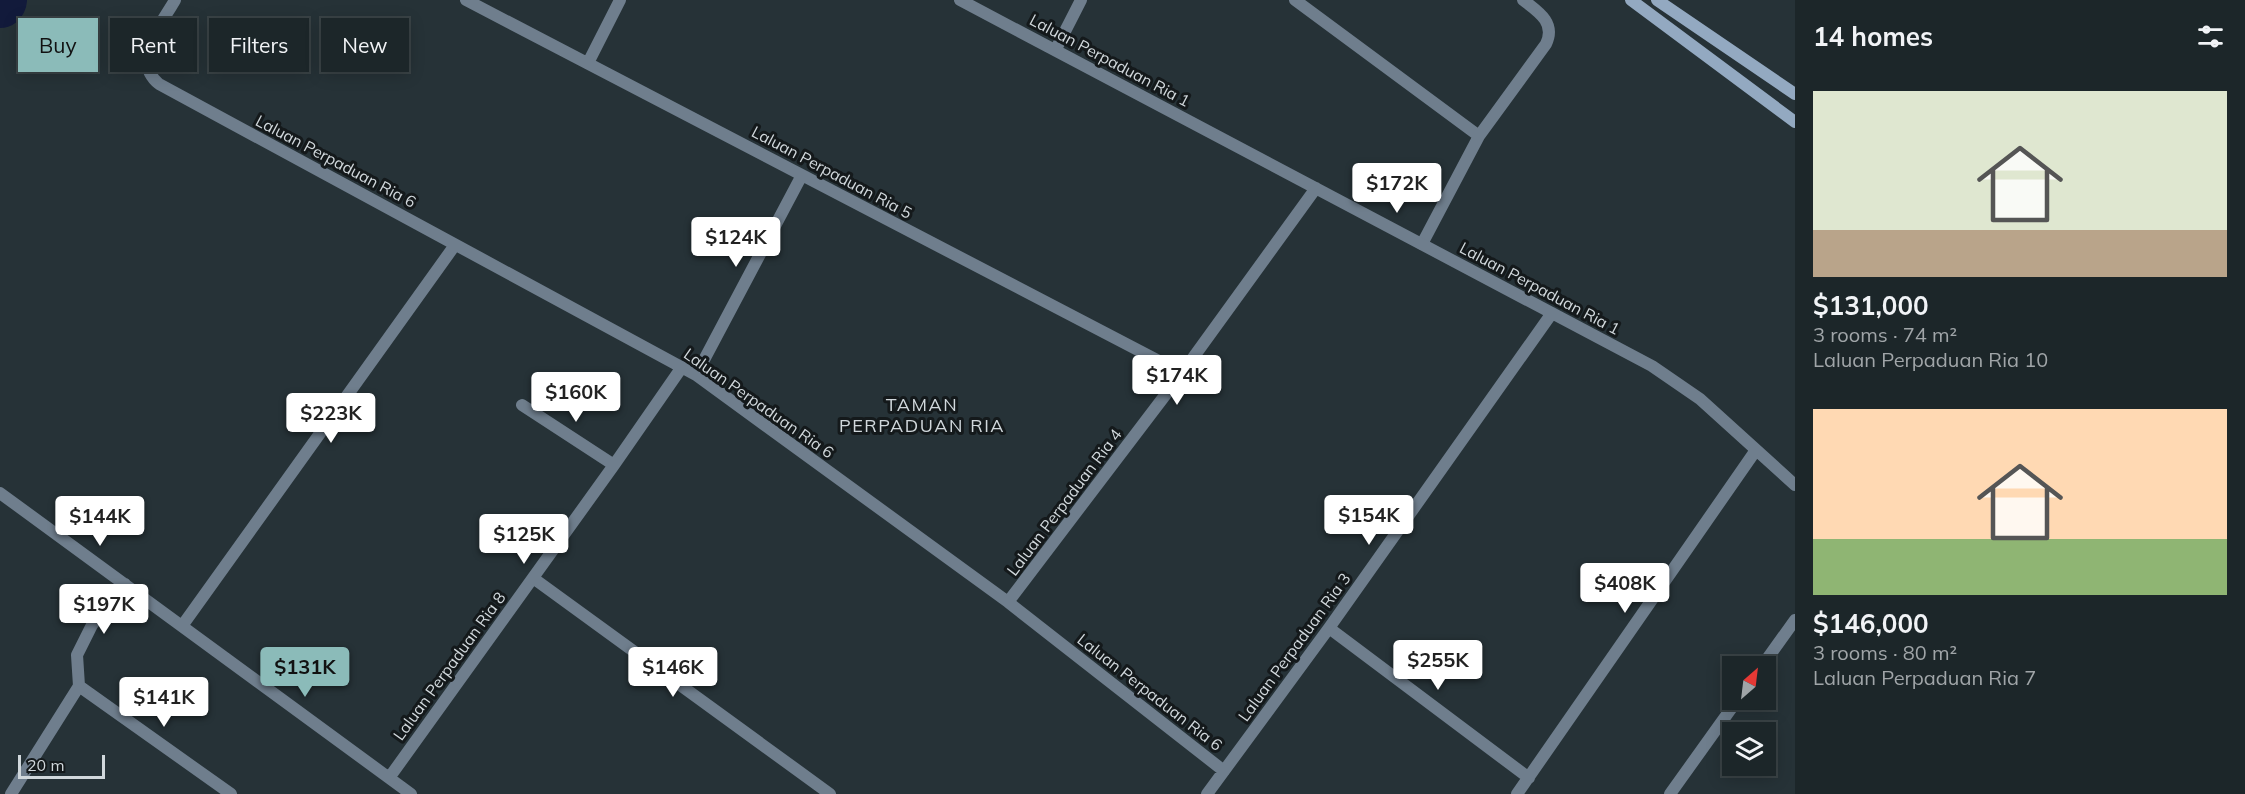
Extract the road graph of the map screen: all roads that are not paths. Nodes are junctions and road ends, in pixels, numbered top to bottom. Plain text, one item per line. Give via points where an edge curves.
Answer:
1 (175, 0) edge
2 (466, 0) edge
3 (620, 0) edge
4 (960, 0) edge
5 (1081, 0) edge
6 (1295, 0) edge
7 (1522, 0) edge
8 (1631, 0) edge
9 (1657, 0) edge
10 (1056, 49) junction
11 (1743, 60) junction
12 (588, 63) junction
13 (1795, 90) edge
14 (1795, 94) edge
15 (1795, 122) edge
16 (1479, 136) junction
17 (802, 175) junction
18 (1316, 188) junction
19 (455, 244) junction
20 (1422, 244) junction
21 (1552, 313) junction
22 (682, 367) junction
23 (1182, 374) junction
24 (696, 375) junction
25 (522, 405) dead end
26 (1756, 450) junction
27 (614, 465) junction
28 (1795, 486) edge
29 (0, 493) edge
30 (533, 578) junction
31 (125, 584) junction
32 (1008, 602) junction
33 (1795, 620) edge
34 (182, 626) junction
35 (1329, 628) junction
36 (1769, 656) edge
37 (80, 686) junction
38 (1730, 710) edge
39 (1224, 771) junction
40 (389, 778) junction
41 (1529, 778) junction
42 (11, 794) edge
43 (231, 794) edge
44 (411, 794) edge
45 (830, 794) edge
46 (1207, 794) edge
47 (1517, 794) edge
48 (1670, 794) edge

1 - 19 street, Laluan Perpaduan Ria 6 via 145,58 151,77
2 - 12 street, Laluan Perpaduan Ria 5
3 - 12 street
4 - 10 street, Laluan Perpaduan Ria 1
5 - 10 street
6 - 16 street
7 - 16 street via 1547,20 1550,37
8 - 15 street
9 - 11 street
10 - 18 street, Laluan Perpaduan Ria 1
11 - 13 street
11 - 14 street
12 - 17 street, Laluan Perpaduan Ria 5
16 - 20 street
17 - 23 street, Laluan Perpaduan Ria 5
17 - 24 street
18 - 20 street, Laluan Perpaduan Ria 1
18 - 23 street, Laluan Perpaduan Ria 4
19 - 22 street, Laluan Perpaduan Ria 6
19 - 34 street
20 - 21 street, Laluan Perpaduan Ria 1
21 - 26 street, Laluan Perpaduan Ria 1 via 1652,366 1700,399
21 - 35 street, Laluan Perpaduan Ria 3
22 - 24 street, Laluan Perpaduan Ria 6
22 - 27 street, Laluan Perpaduan Ria 8
23 - 32 street, Laluan Perpaduan Ria 4
24 - 32 street, Laluan Perpaduan Ria 6
25 - 27 street
26 - 28 street, Laluan Perpaduan Ria 1
26 - 41 street
27 - 30 street, Laluan Perpaduan Ria 8
29 - 31 street
30 - 40 street, Laluan Perpaduan Ria 8
30 - 45 street
31 - 34 street
31 - 37 street via 92,625 77,656
32 - 39 street, Laluan Perpaduan Ria 6
33 - 36 street
34 - 40 street
35 - 39 street, Laluan Perpaduan Ria 3
35 - 41 street
37 - 42 street
37 - 43 street
38 - 48 street
39 - 46 street, Laluan Perpaduan Ria 3
40 - 44 street
41 - 47 street

